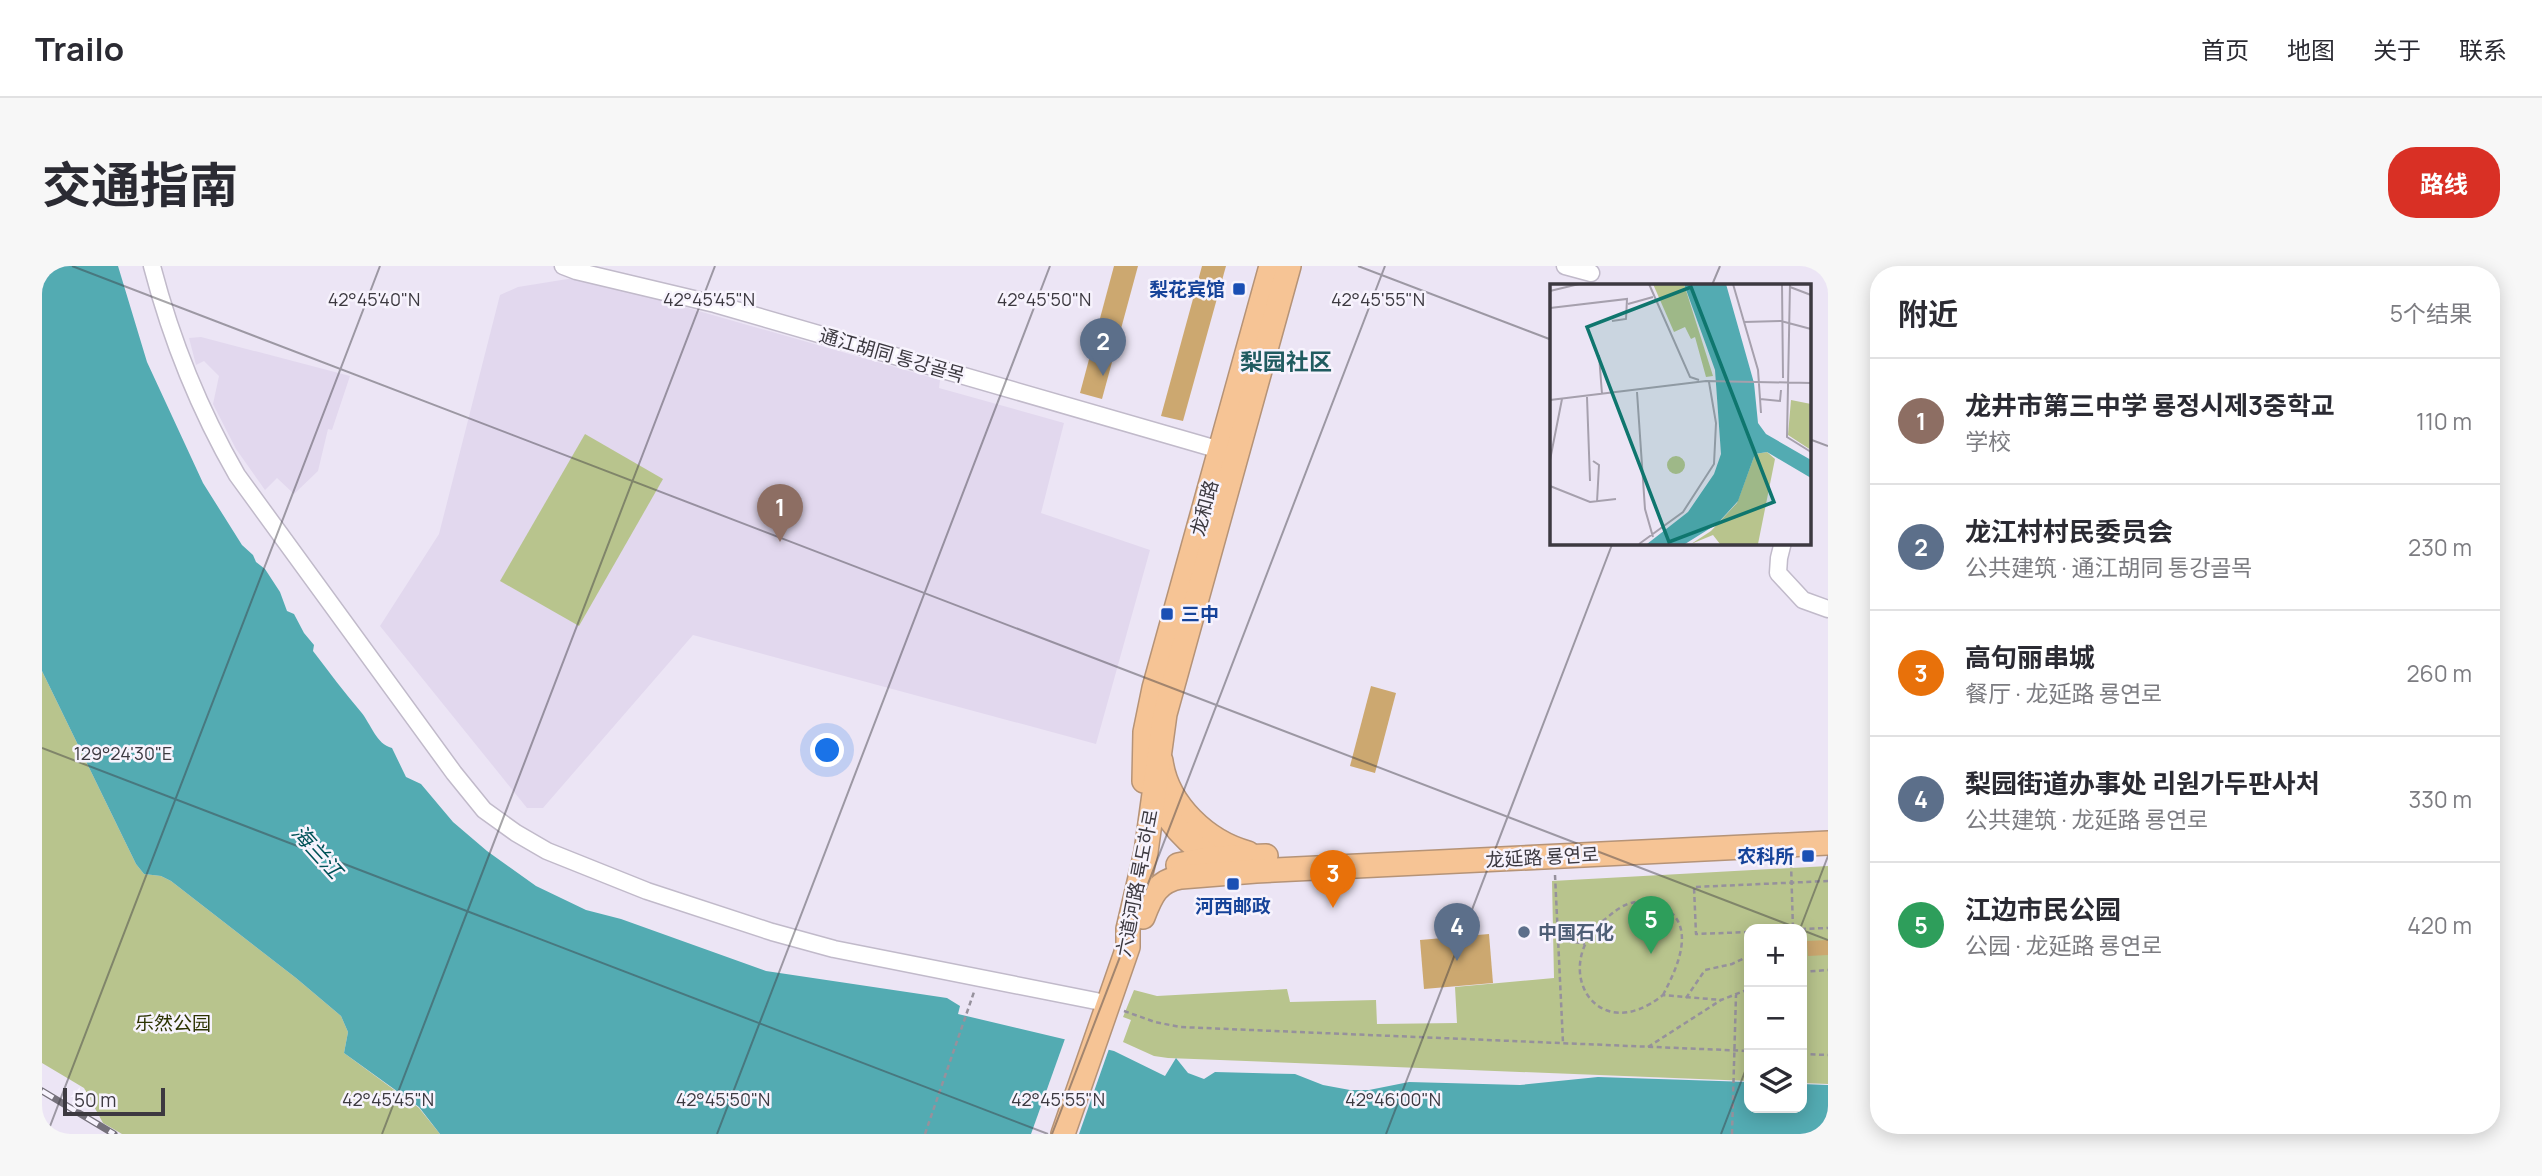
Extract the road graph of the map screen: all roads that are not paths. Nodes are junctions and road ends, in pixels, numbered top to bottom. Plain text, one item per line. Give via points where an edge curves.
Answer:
1 (152, 266) edge
2 (563, 266) edge
3 (1271, 266) edge
4 (1289, 266) edge
5 (1566, 266) edge
6 (1591, 273) dead end
7 (1220, 450) junction
8 (1782, 544) edge
9 (1828, 609) edge
10 (1152, 750) junction
11 (1154, 792) junction
12 (1828, 827) edge
13 (1828, 843) edge
14 (1213, 858) junction
15 (1257, 863) junction
16 (1140, 883) junction
17 (1123, 905) junction
18 (1128, 947) junction
19 (1099, 1012) junction
20 (1049, 1134) edge
21 (1063, 1134) edge

1 - 19 street via 193,386 237,475 484,810 547,851 647,891 834,949 978,976
2 - 7 street, 通江胡同 통강골목 via 715,304
3 - 7 highway, 龙和路
4 - 10 highway, 龙和路
5 - 6 street
7 - 10 highway, 龙和路 via 1154,688 1145,732
8 - 9 street via 1778,573 1803,600
10 - 11 highway, 龙延路 룡연로
10 - 15 highway, 龙延路 룡연로 via 1192,820
10 - 17 highway, 六道河路 륙도하로
11 - 14 highway, 龙延路 룡연로 via 1175,826
11 - 16 highway, 六道河路 륙도하로
12 - 15 highway, 龙延路 룡연로 via 1288,856
13 - 15 highway, 龙延路 룡연로
14 - 15 highway, 龙延路 룡연로
14 - 16 highway via 1162,870
15 - 18 highway, 龙延路 룡연로 via 1163,883 1152,894
16 - 17 highway
16 - 18 highway, 六道河路 륙도하로
17 - 19 highway, 六道河路 륙도하로
18 - 19 highway, 六道河路 륙도하로
19 - 20 highway, 六道河路 륙도하로
19 - 21 highway, 六道河路 륙도하로

